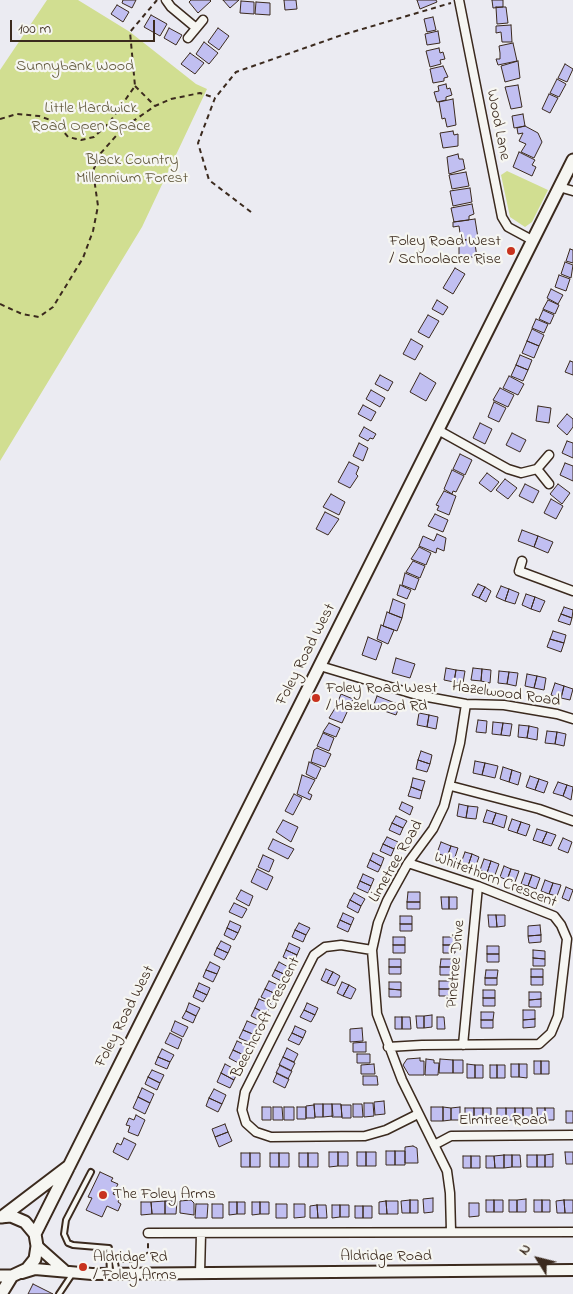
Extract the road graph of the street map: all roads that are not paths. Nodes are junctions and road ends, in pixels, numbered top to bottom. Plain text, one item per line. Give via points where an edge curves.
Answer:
1 (166, 0) edge
2 (459, 0) edge
3 (203, 20) dead end
4 (195, 27) junction
5 (188, 38) dead end
6 (573, 160) edge
7 (559, 186) junction
8 (573, 191) edge
9 (532, 240) junction
10 (438, 430) junction
11 (549, 455) dead end
12 (537, 469) junction
13 (549, 484) dead end
14 (522, 562) dead end
15 (573, 592) edge
16 (320, 666) junction
17 (466, 704) junction
18 (573, 719) edge
19 (451, 786) junction
20 (573, 821) edge
21 (408, 863) junction
22 (478, 886) junction
23 (372, 950) junction
24 (464, 1045) junction
25 (388, 1048) junction
26 (418, 1114) junction
27 (573, 1134) edge
28 (436, 1144) junction
29 (72, 1164) junction
30 (91, 1172) dead end
31 (1, 1217) edge
32 (451, 1231) junction
33 (573, 1232) edge
34 (148, 1233) road end
35 (35, 1234) junction
36 (200, 1234) junction
37 (37, 1246) junction
38 (114, 1270) junction
39 (573, 1270) edge
40 (69, 1271) junction
41 (200, 1273) junction
42 (17, 1275) junction
43 (0, 1276) edge
44 (1, 1294) edge
45 (59, 1294) edge

1 - 4 street
2 - 9 street, Wood Lane via 502,217 508,227
3 - 4 street
4 - 5 street
6 - 7 main road, Foley Road West
7 - 8 street
7 - 9 main road, Foley Road West
9 - 10 main road, Foley Road West
10 - 12 street via 508,469 521,473
10 - 16 main road, Foley Road West
11 - 12 street
12 - 13 street
14 - 15 street via 519,571
16 - 17 street, Hazelwood Road via 417,695
16 - 29 main road, Foley Road West
17 - 18 street, Hazelwood Road via 504,705
17 - 19 street, Limetree Road
19 - 20 street
19 - 21 street, Limetree Road via 433,829
21 - 22 street, Whitethorn Crescent
21 - 23 street, Limetree Road via 387,901
22 - 24 street, Pinetree Drive
22 - 24 street, Whitethorn Crescent via 554,916 567,939 558,1016 551,1033 539,1044
23 - 25 street, Limetree Road via 377,1014
23 - 26 street, Beechcroft Crescent via 341,945 325,947 314,955 245,1092 242,1110 246,1123 256,1132 271,1137 365,1136 386,1130
24 - 25 street, Whitethorn Crescent
25 - 26 street, Limetree Road
26 - 28 street, Limetree Road
27 - 28 street, Elmtree Road via 451,1136
28 - 32 street, Limetree Road via 448,1171
29 - 31 main road, Foley Road West
29 - 35 main road, Foley Road West
30 - 38 lane via 66,1220 64,1234 73,1246 109,1248
31 - 35 main road via 17,1218
32 - 33 street, Aldridge Road
32 - 36 street, Aldridge Road
34 - 36 street, Aldridge Road
35 - 37 main road
36 - 41 street
37 - 40 street
37 - 42 main road via 35,1259
38 - 40 street, Aldridge Road
38 - 41 street, Aldridge Road
39 - 41 street, Aldridge Road
40 - 42 street, Aldridge Road via 35,1269
40 - 45 lane
42 - 43 main road
42 - 44 main road

